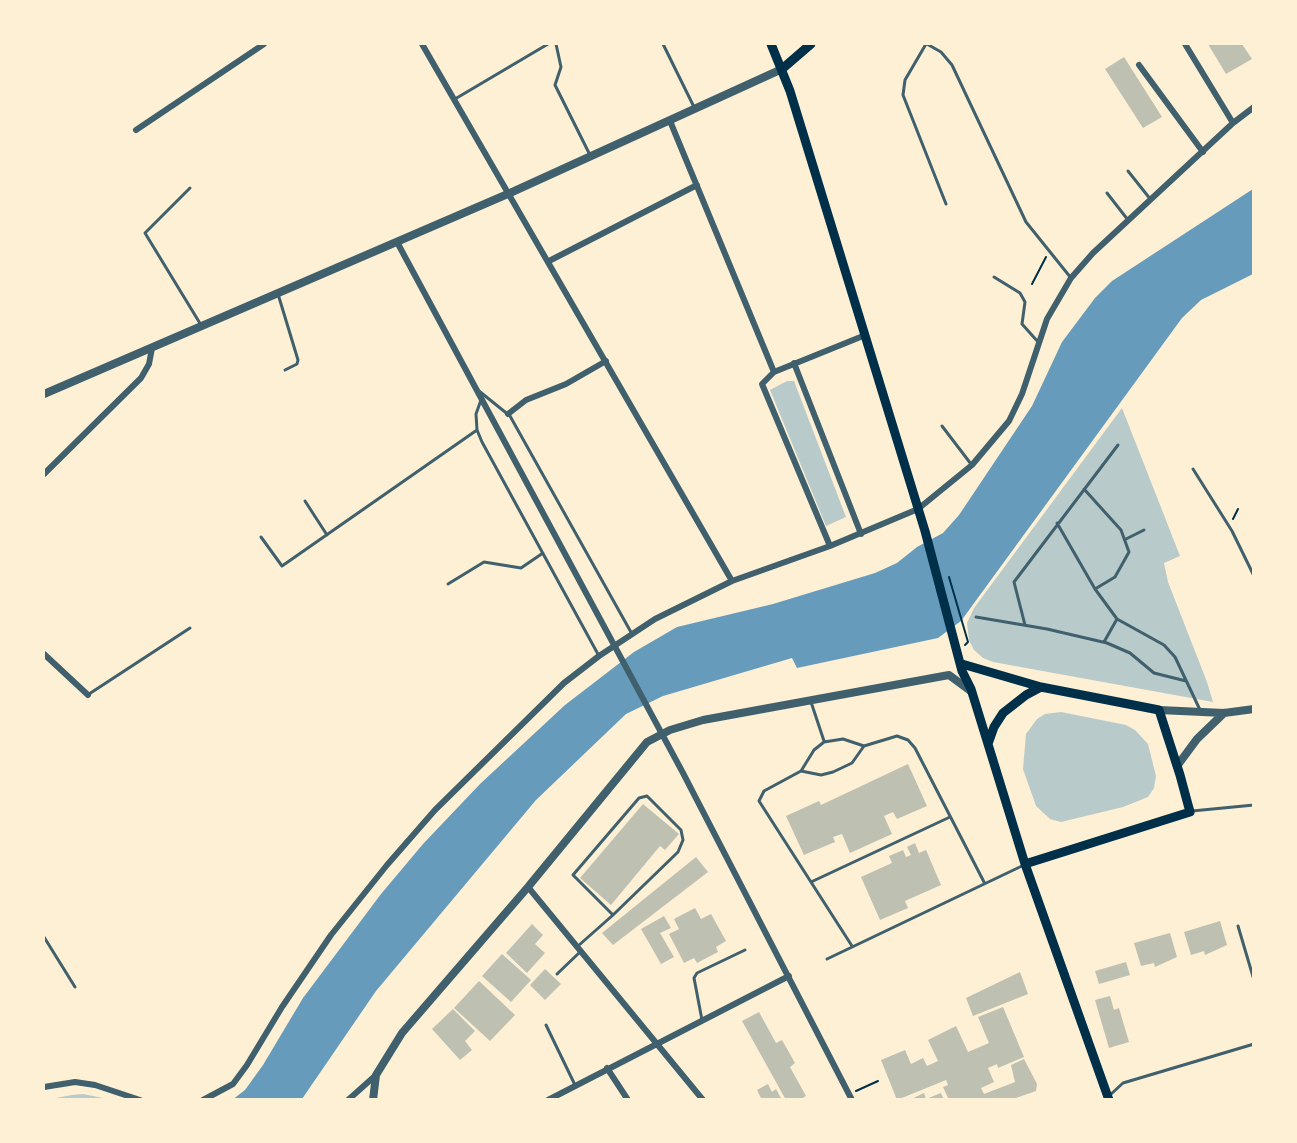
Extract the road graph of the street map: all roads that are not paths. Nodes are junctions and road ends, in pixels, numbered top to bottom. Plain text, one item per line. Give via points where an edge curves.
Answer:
1 (264, 44) edge
2 (422, 44) edge
3 (548, 44) edge
4 (556, 44) edge
5 (663, 44) edge
6 (771, 44) edge
7 (811, 44) edge
8 (926, 44) edge
9 (1185, 44) edge
10 (1139, 65) dead end
11 (782, 69) junction
12 (455, 99) junction
13 (1254, 107) edge
14 (695, 109) junction
15 (670, 121) junction
16 (1233, 123) junction
17 (136, 130) dead end
18 (1203, 152) junction
19 (590, 155) junction
20 (1128, 171) dead end
21 (697, 185) junction
22 (190, 188) dead end
23 (510, 193) junction
24 (1107, 193) dead end
25 (1151, 200) junction
26 (946, 204) dead end
27 (1129, 220) junction
28 (397, 242) junction
29 (549, 261) junction
30 (994, 277) dead end
31 (1071, 278) junction
32 (278, 294) junction
33 (202, 327) junction
34 (864, 336) junction
35 (1039, 343) junction
36 (152, 348) junction
37 (606, 361) junction
38 (794, 363) junction
39 (285, 370) dead end
40 (774, 372) junction
41 (477, 390) junction
42 (44, 394) edge
43 (482, 399) junction
44 (508, 414) junction
45 (942, 426) dead end
46 (477, 430) junction
47 (1118, 445) dead end
48 (972, 465) junction
49 (1193, 469) dead end
50 (44, 474) edge
51 (1084, 489) junction
52 (304, 501) dead end
53 (918, 509) junction
54 (1057, 523) junction
55 (1144, 530) dead end
56 (861, 534) junction
57 (327, 535) junction
58 (261, 537) dead end
59 (1126, 539) junction
60 (830, 546) junction
61 (543, 553) junction
62 (1254, 576) edge
63 (732, 581) junction
64 (448, 584) dead end
65 (1095, 589) junction
66 (976, 617) dead end
67 (1117, 620) junction
68 (1025, 625) junction
69 (190, 628) dead end
70 (632, 634) junction
71 (1104, 642) junction
72 (44, 654) edge
73 (599, 656) junction
74 (962, 663) junction
75 (949, 675) junction
76 (1187, 681) junction
77 (1041, 687) junction
78 (972, 691) junction
79 (88, 695) joint
80 (811, 700) junction
81 (1254, 709) edge
82 (1159, 710) junction
83 (1202, 713) junction
84 (1224, 713) junction
85 (824, 742) junction
86 (988, 745) junction
87 (864, 746) junction
88 (1177, 766) junction
89 (801, 771) junction
90 (1254, 805) edge
91 (1190, 812) junction
92 (950, 817) junction
93 (1026, 864) junction
94 (812, 882) junction
95 (984, 882) junction
96 (528, 887) junction
97 (613, 915) junction
98 (1238, 926) dead end
99 (44, 937) edge
100 (852, 946) junction
101 (579, 949) junction
102 (745, 950) dead end
103 (827, 959) dead end
104 (556, 974) dead end
105 (789, 976) junction
106 (1254, 980) edge
107 (75, 987) dead end
108 (702, 1020) junction
109 (546, 1025) dead end
110 (655, 1043) junction
111 (1254, 1044) edge
112 (607, 1068) junction
113 (376, 1075) junction
114 (575, 1085) junction
115 (44, 1087) edge
116 (851, 1097) edge
117 (1106, 1099) edge
118 (140, 1100) edge
119 (203, 1100) edge
120 (348, 1100) edge
121 (373, 1100) edge
122 (548, 1100) edge
123 (628, 1100) edge
124 (703, 1100) edge

1 - 17 street
2 - 12 street
3 - 12 lane
4 - 19 lane via 561,67 555,85
5 - 14 lane
6 - 11 main road
7 - 11 main road
8 - 26 lane via 905,80 903,95
8 - 31 lane via 941,52 952,65 1015,202
9 - 16 street
10 - 18 street
11 - 14 street
11 - 34 main road
12 - 23 street
13 - 16 street
14 - 15 street
15 - 19 street
15 - 21 street
16 - 18 street
18 - 25 street
19 - 23 street
20 - 25 lane
21 - 29 street
21 - 40 street
22 - 33 lane via 146,233
23 - 28 street
23 - 29 street
24 - 27 lane
25 - 27 street
27 - 31 street
28 - 32 street
28 - 41 street
29 - 37 street
30 - 35 lane via 1020,293 1025,302 1022,324
31 - 35 street via 1047,319
32 - 33 street
32 - 39 lane via 298,360
33 - 36 street
34 - 38 street
34 - 53 main road
35 - 48 street via 1009,421
36 - 42 street
36 - 50 street via 141,378
37 - 44 street via 566,384 525,400
37 - 63 street
38 - 40 street
38 - 56 street
40 - 60 street via 762,386
41 - 43 street
41 - 44 lane
43 - 46 lane via 476,414
43 - 105 street
44 - 70 lane
45 - 48 lane
46 - 57 lane
46 - 61 lane
47 - 51 lane
48 - 53 street
49 - 62 lane via 1232,531
51 - 54 lane
51 - 59 lane
52 - 57 lane
53 - 56 street
53 - 74 main road
54 - 65 lane
54 - 68 lane via 1014,582
55 - 59 lane
56 - 60 street
57 - 58 lane via 282,566
59 - 65 lane via 1127,560 1115,578
60 - 63 street
61 - 64 lane via 521,568 484,562
61 - 73 lane
63 - 70 street
65 - 67 lane
66 - 68 lane
67 - 71 lane
67 - 76 lane via 1164,645 1176,657
68 - 71 lane
69 - 79 lane
70 - 73 street
71 - 76 lane via 1130,652 1154,673
72 - 79 street
73 - 119 street via 564,683 435,810 331,935 233,1084
74 - 75 street
74 - 77 main road
74 - 78 main road via 968,669
75 - 78 street
75 - 80 street
76 - 83 lane
77 - 82 main road
77 - 86 main road via 1003,713
78 - 86 main road
80 - 85 lane
80 - 96 street via 703,720 653,738 639,749
81 - 84 street
82 - 83 street
82 - 88 main road
83 - 84 street
84 - 88 street
85 - 87 lane via 843,739
85 - 89 lane
86 - 93 main road
87 - 89 lane via 852,763 833,772 821,775
87 - 92 lane via 897,736 908,740
88 - 91 main road
89 - 94 lane via 764,791 759,801
90 - 91 lane
91 - 93 main road
92 - 94 lane
92 - 95 lane
93 - 95 lane
93 - 117 main road
94 - 100 lane
95 - 100 lane
96 - 101 street
96 - 113 street via 402,1033
97 - 97 lane via 573,875 639,798 647,796 678,824 682,840 678,852
97 - 101 lane
98 - 106 lane
99 - 107 lane
100 - 103 lane
101 - 104 lane
101 - 110 street
102 - 108 lane via 697,973 694,978
105 - 108 street
105 - 116 street
108 - 110 street
109 - 114 lane
110 - 112 street
110 - 124 street
111 - 117 lane via 1123,1083
112 - 114 street
112 - 123 street
113 - 120 street
113 - 121 street
114 - 122 street
115 - 118 street via 75,1082

